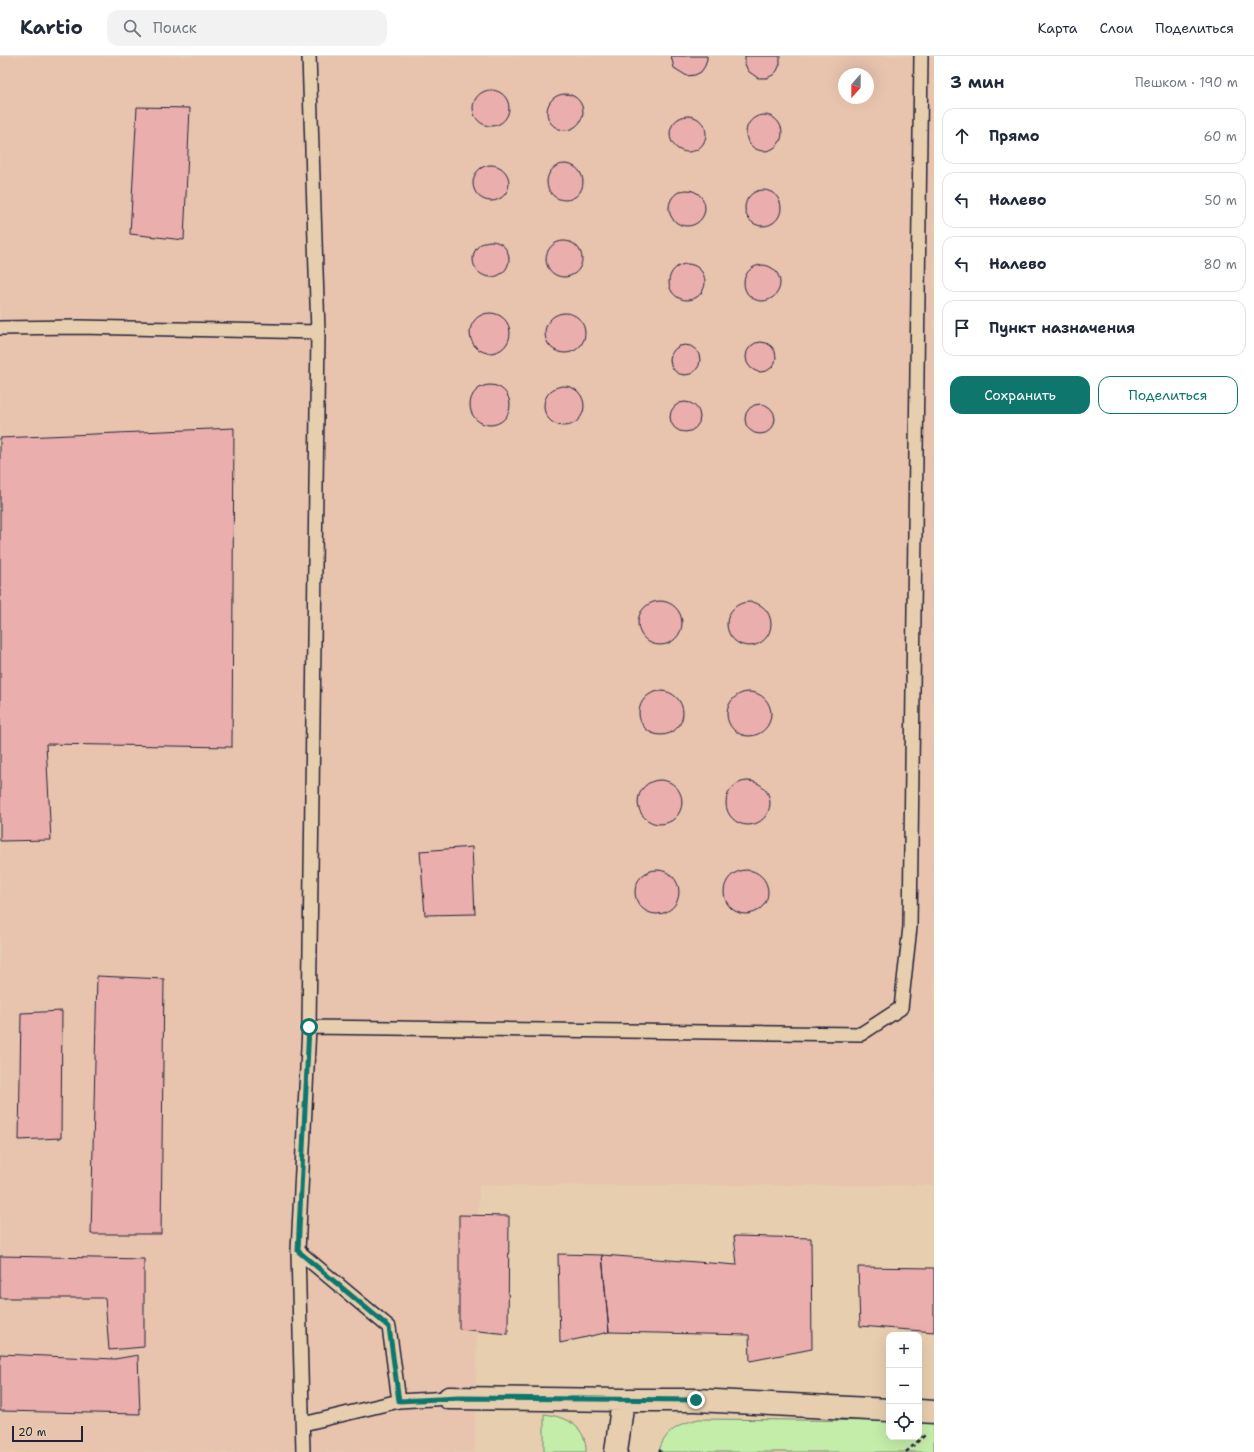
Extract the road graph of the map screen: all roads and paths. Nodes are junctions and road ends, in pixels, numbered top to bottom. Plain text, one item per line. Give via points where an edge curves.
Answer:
1 (309, 56) edge
2 (921, 56) edge
3 (0, 328) edge
4 (318, 332) junction
5 (309, 1027) junction
6 (298, 1251) junction
7 (449, 1398) joint
8 (623, 1400) junction
9 (399, 1401) junction
10 (886, 1410) edge
11 (922, 1414) edge
12 (931, 1422) edge
13 (302, 1424) junction
14 (303, 1452) edge
15 (616, 1452) edge
16 (906, 1452) edge

1 - 4 lane
2 - 5 lane via 910,926 901,1008 861,1034
3 - 4 lane
4 - 5 lane
5 - 6 lane
6 - 9 lane via 389,1327
6 - 13 lane
7 - 8 street
7 - 9 lane
8 - 10 street via 696,1400
8 - 15 street
9 - 13 lane
11 - 12 street
12 - 16 path
13 - 14 lane

